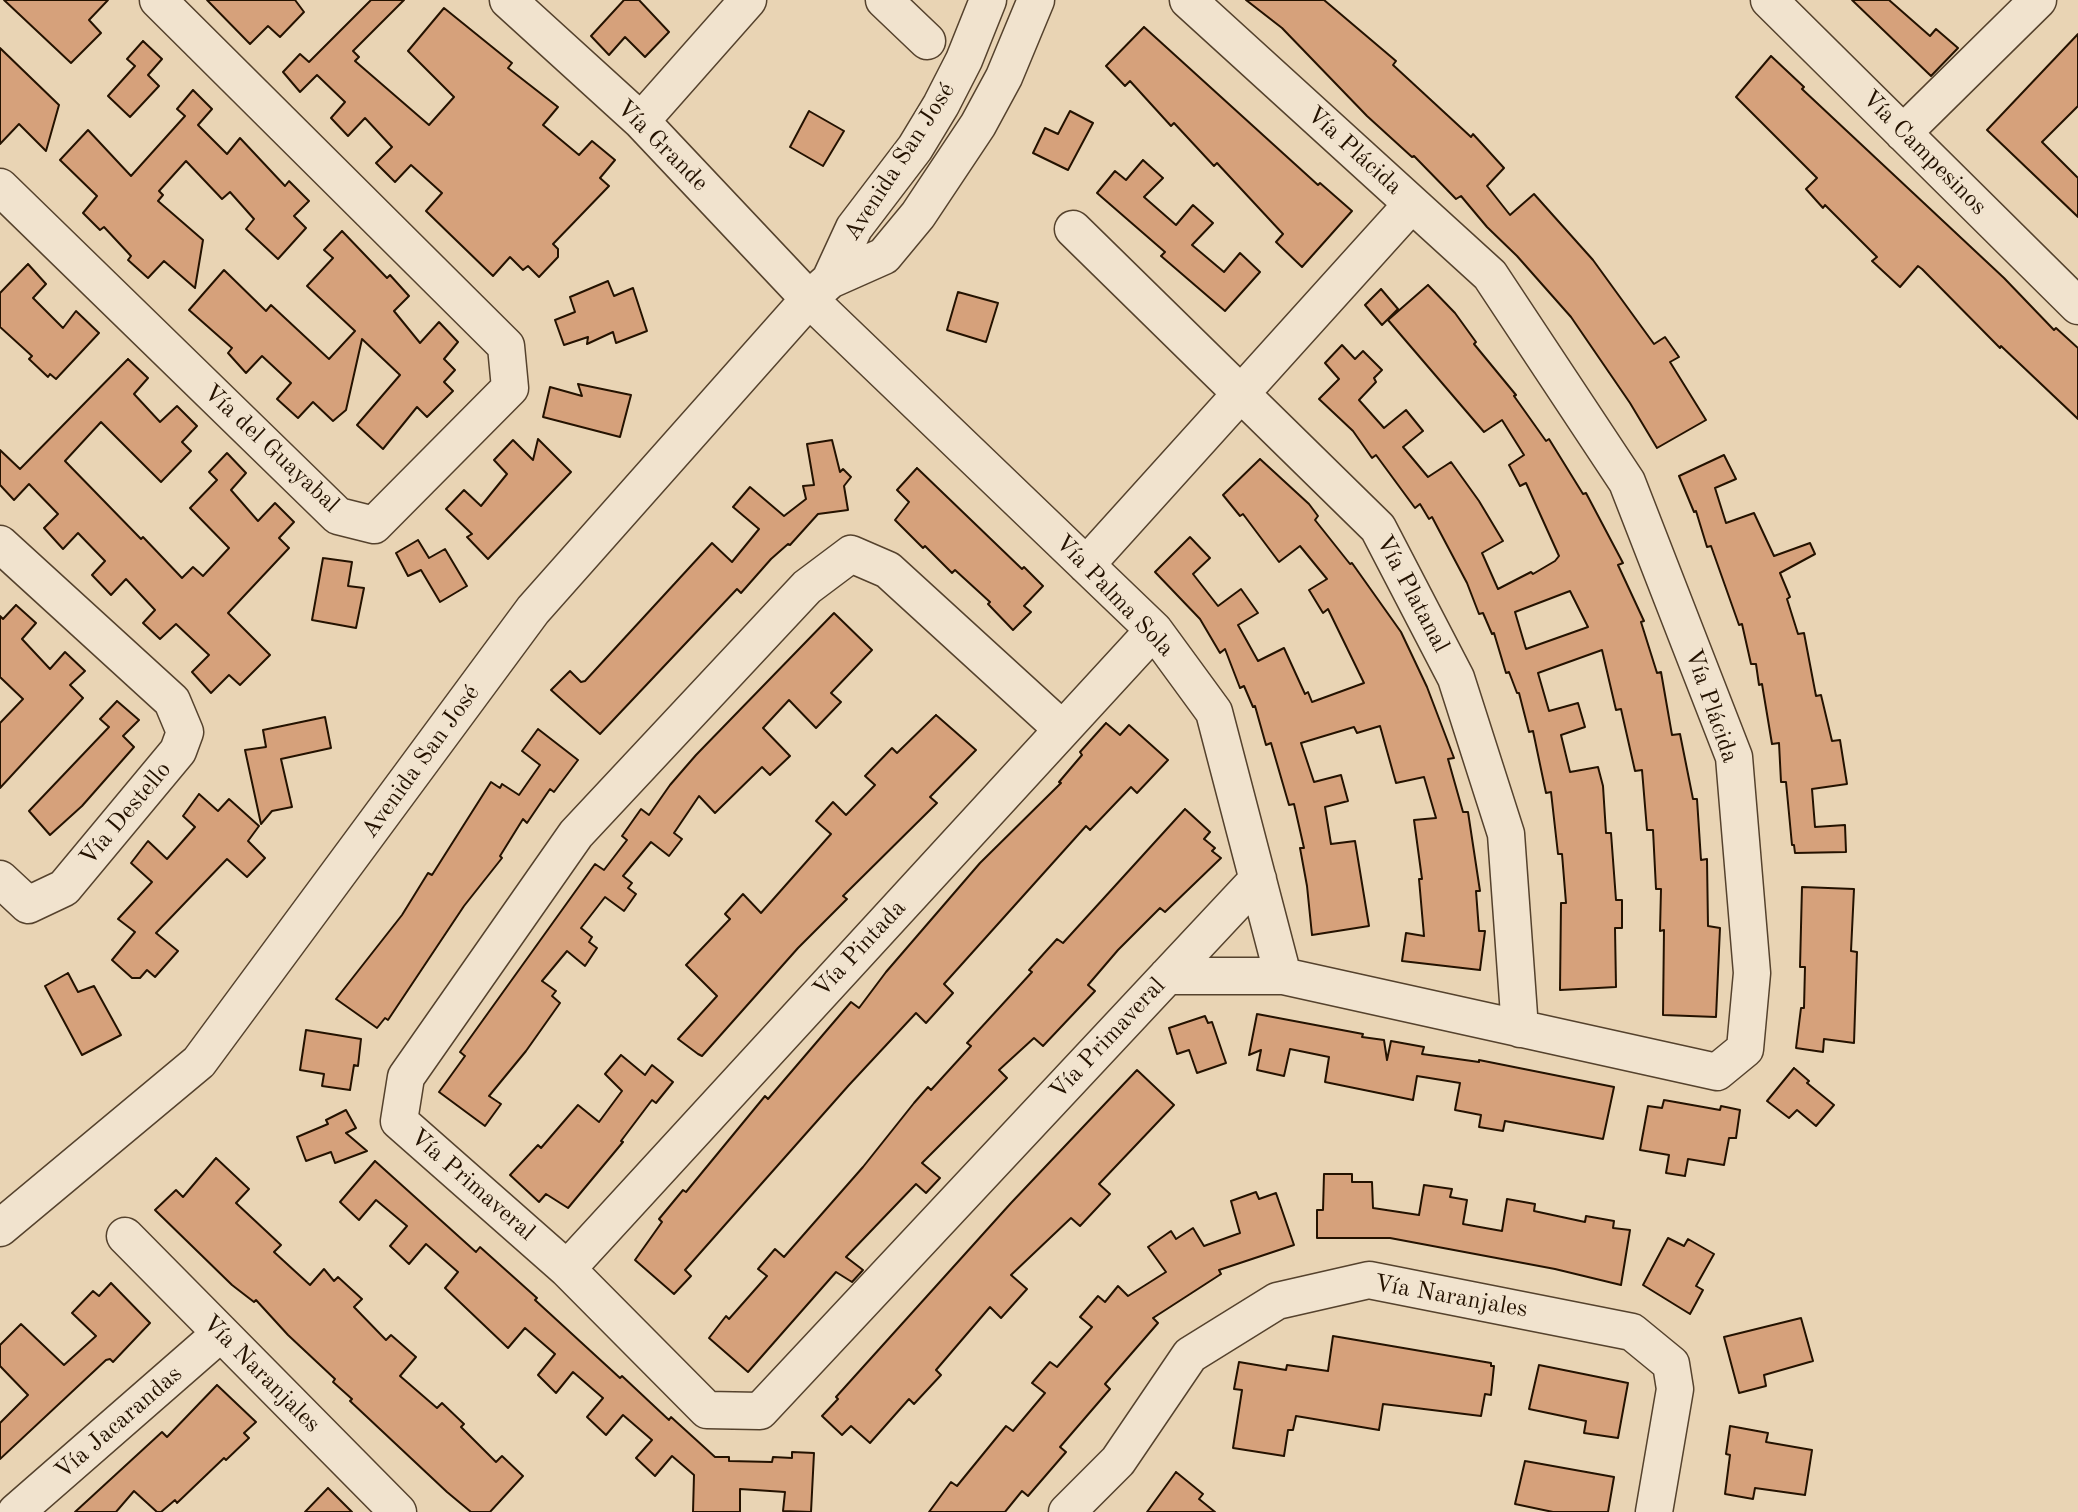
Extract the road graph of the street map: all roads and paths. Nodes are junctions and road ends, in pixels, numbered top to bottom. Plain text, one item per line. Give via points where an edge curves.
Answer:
1 (158, 0) edge
2 (508, 0) edge
3 (748, 0) edge
4 (884, 0) edge
5 (988, 0) edge
6 (1036, 0) edge
7 (1188, 0) edge
8 (1769, 0) edge
9 (2038, 0) edge
10 (927, 41) dead end
11 (641, 121) junction
12 (1903, 133) junction
13 (0, 187) edge
14 (1412, 204) junction
15 (1073, 229) dead end
16 (820, 289) junction
17 (2074, 292) edge
18 (1242, 393) junction
19 (0, 544) edge
20 (1086, 565) junction
21 (1154, 630) junction
22 (1062, 729) junction
23 (0, 879) edge
24 (1258, 879) junction
25 (1167, 976) junction
26 (1283, 976) junction
27 (1520, 1029) junction
28 (7, 1211) edge
29 (125, 1236) dead end
30 (567, 1269) junction
31 (221, 1333) junction
32 (16, 1512) edge
33 (398, 1512) edge
34 (1067, 1512) edge
35 (1654, 1512) edge

1 - 13 street, Vía del Guayabal via 506,346 510,388 374,525 338,516
2 - 11 street, Vía Grande
3 - 11 street
4 - 10 street
5 - 16 street, Avenida San José via 941,105 854,228
6 - 16 street, Avenida San José via 978,125 918,215 884,256
7 - 14 street, Vía Plácida
8 - 12 street, Vía Campesinos
9 - 12 street
11 - 16 street, Vía Grande
12 - 17 street, Vía Campesinos
14 - 18 street
14 - 27 street, Vía Plácida via 1490,275 1627,482 1734,757 1752,973 1745,1049 1717,1072
15 - 18 street, Vía Platanal
16 - 20 street, Vía Palma Sola
16 - 28 street, Avenida San José via 533,610 199,1062
18 - 20 street
18 - 27 street, Vía Platanal via 1378,528 1456,678 1506,834
19 - 23 street, Vía Destello via 172,701 185,732 178,751 64,888 28,905
20 - 21 street, Vía Palma Sola
21 - 22 street, Vía Pintada
21 - 24 street, Vía Palma Sola via 1214,712
22 - 30 street, Vía Pintada
22 - 30 street, Vía Primaveral via 888,570 851,554 807,587 576,834 406,1077 399,1121
24 - 25 street, Vía Primaveral
24 - 26 street, Vía Palma Sola
25 - 26 street, Vía Plácida
25 - 30 street, Vía Primaveral via 760,1411 707,1410
26 - 27 street, Vía Plácida
29 - 31 street, Vía Naranjales
31 - 32 street, Vía Jacarandas
31 - 33 street, Vía Naranjales
34 - 35 street, Vía Naranjales via 1118,1461 1190,1355 1277,1301 1369,1280 1632,1332 1642,1340 1671,1364 1675,1389

